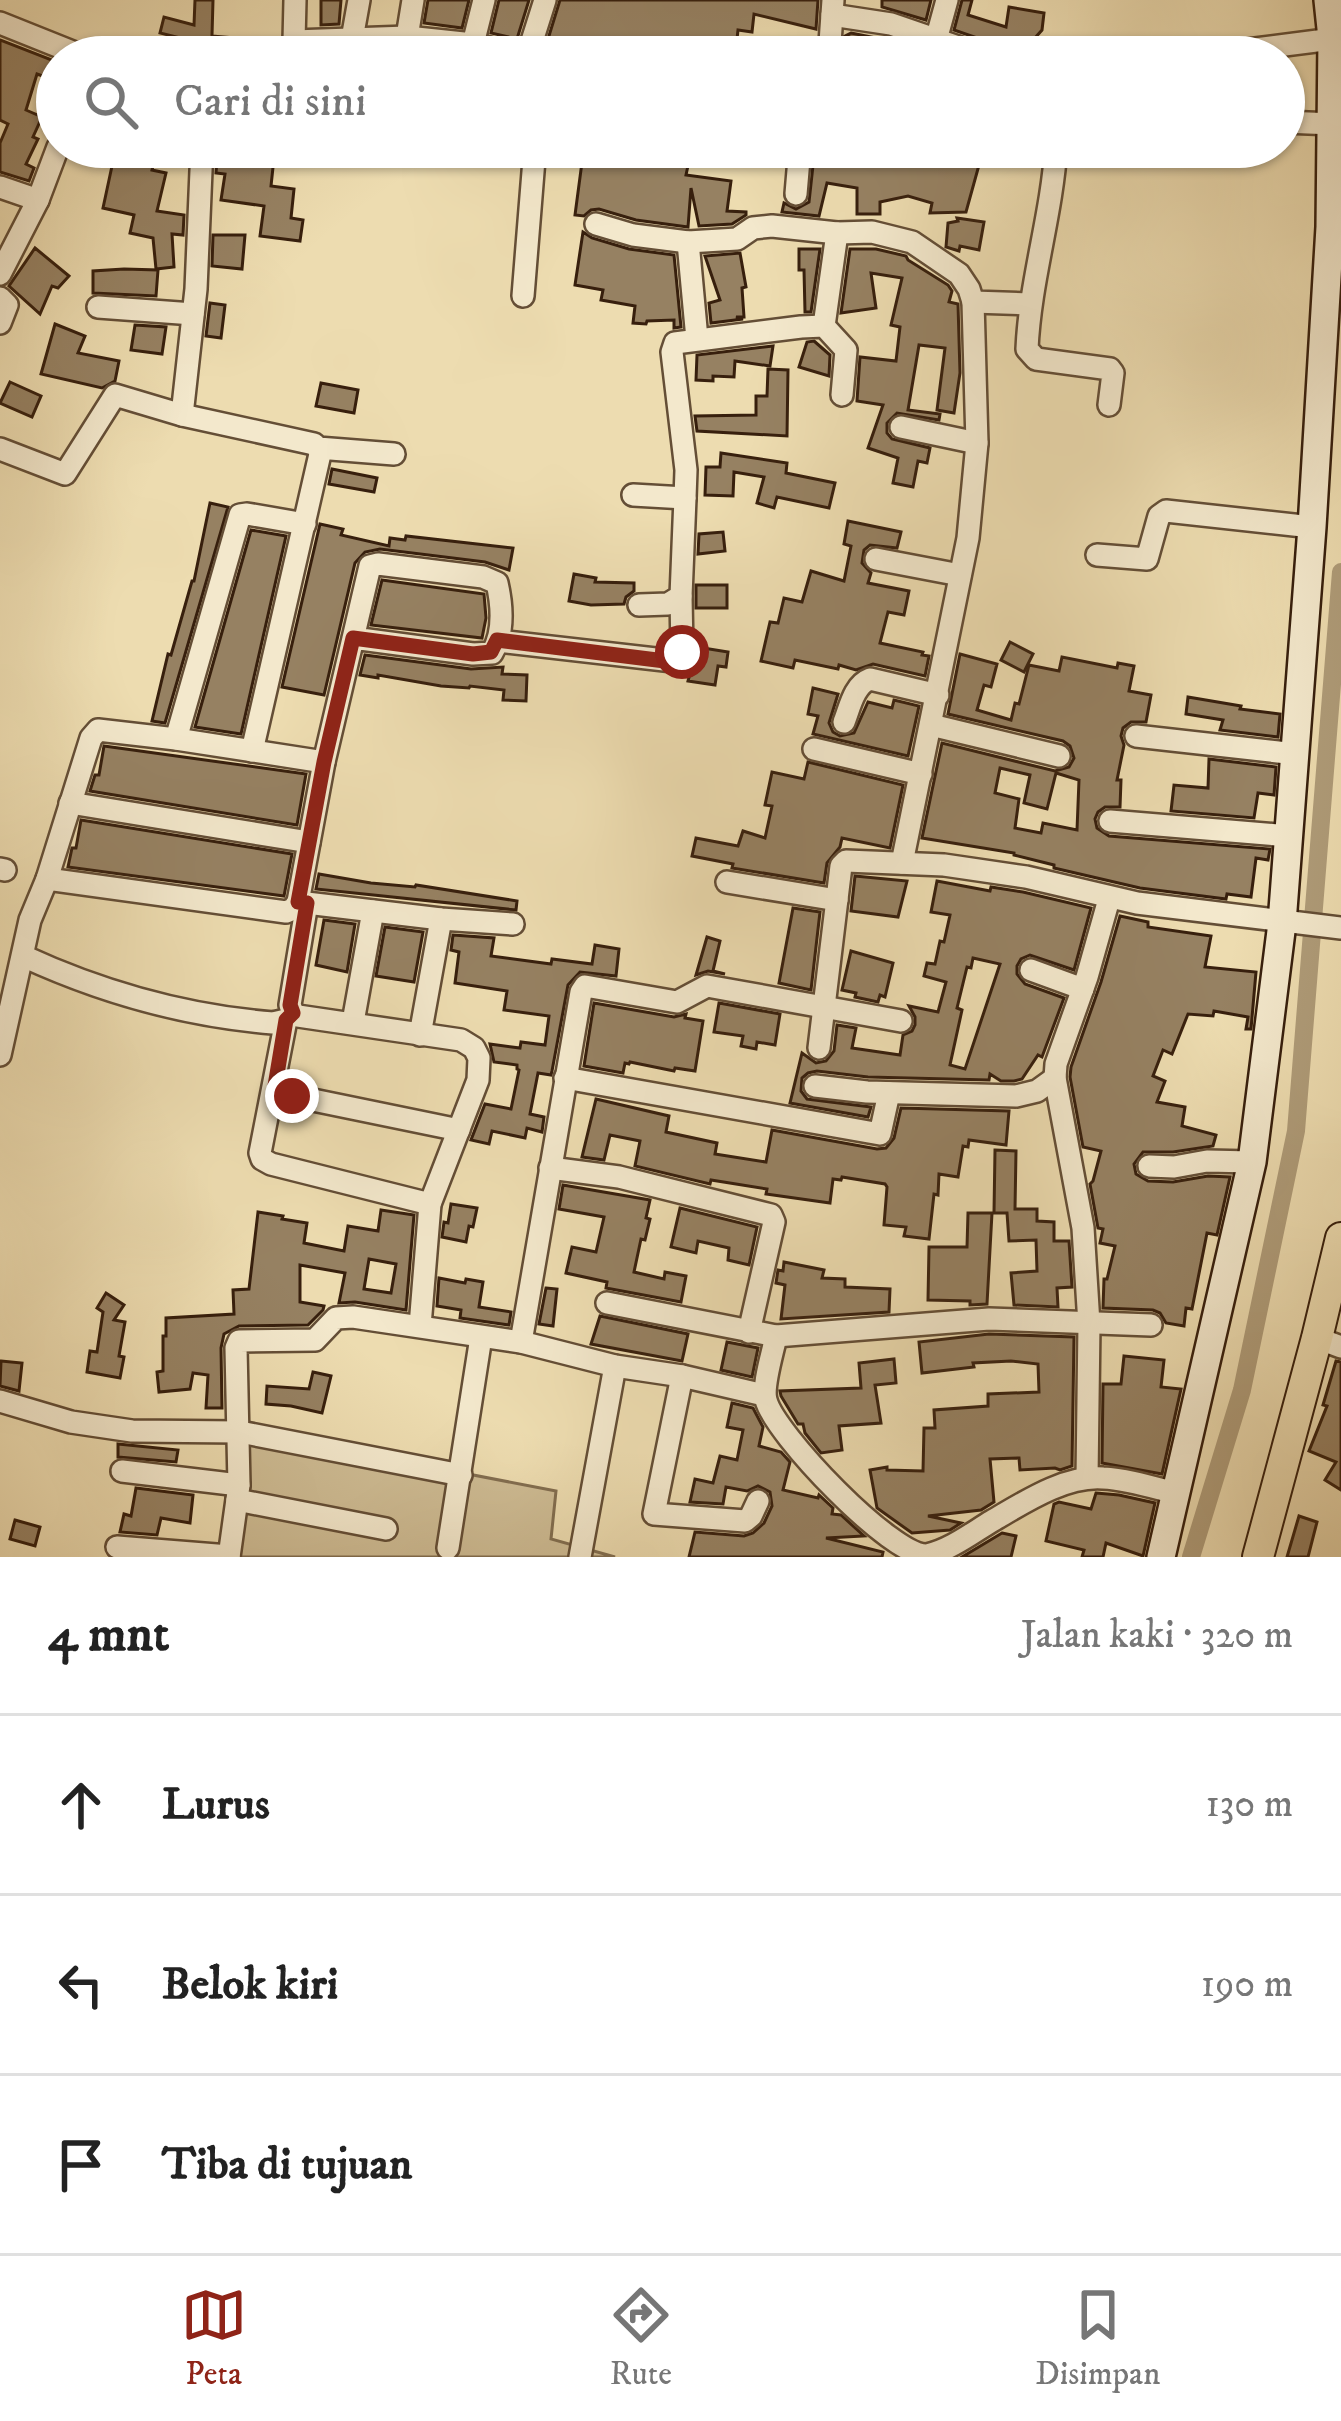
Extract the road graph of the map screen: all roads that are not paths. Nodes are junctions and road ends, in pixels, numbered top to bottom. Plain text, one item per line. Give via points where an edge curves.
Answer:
1 (295, 0) edge
2 (359, 0) edge
3 (413, 0) edge
4 (484, 0) edge
5 (545, 0) edge
6 (947, 0) edge
7 (1328, 0) edge
8 (833, 8) edge
9 (0, 22) edge
10 (289, 36) edge
11 (353, 36) edge
12 (406, 36) edge
13 (475, 36) edge
14 (533, 36) edge
15 (925, 36) edge
16 (937, 36) edge
17 (36, 37) edge
18 (1337, 38) edge
19 (1305, 42) edge
20 (1305, 123) edge
21 (1333, 124) junction
22 (50, 168) edge
23 (201, 168) edge
24 (533, 168) edge
25 (798, 168) edge
26 (1054, 168) edge
27 (0, 188) edge
28 (796, 194) dead end
29 (38, 200) junction
30 (596, 224) dead end
31 (837, 233) junction
32 (688, 242) junction
33 (0, 274) edge
34 (523, 296) dead end
35 (0, 298) edge
36 (973, 302) junction
37 (1029, 304) junction
38 (98, 307) dead end
39 (193, 314) junction
40 (0, 323) edge
41 (824, 326) junction
42 (697, 339) junction
43 (842, 395) dead end
44 (1109, 405) dead end
45 (182, 415) junction
46 (901, 427) dead end
47 (976, 443) junction
48 (318, 448) junction
49 (0, 449) edge
50 (394, 454) dead end
51 (633, 495) dead end
52 (685, 498) junction
53 (305, 524) junction
54 (1312, 527) junction
55 (1097, 555) dead end
56 (876, 559) dead end
57 (960, 575) junction
58 (681, 596) junction
59 (639, 604) dead end
60 (353, 638) junction
61 (497, 640) junction
62 (938, 694) junction
63 (844, 722) dead end
64 (931, 725) junction
65 (1136, 736) dead end
66 (176, 739) junction
67 (814, 749) dead end
68 (252, 751) junction
69 (1296, 754) junction
70 (1059, 756) dead end
71 (324, 762) junction
72 (921, 774) junction
73 (70, 803) junction
74 (1110, 820) dead end
75 (1289, 836) junction
76 (309, 842) junction
77 (902, 863) junction
78 (47, 879) junction
79 (727, 882) dead end
80 (1109, 899) junction
81 (837, 900) junction
82 (302, 903) junction
83 (373, 911) junction
84 (441, 919) junction
85 (1288, 923) junction
86 (513, 924) dead end
87 (1341, 928) edge
88 (23, 956) junction
89 (1031, 970) dead end
90 (1083, 989) junction
91 (6, 1001) edge
92 (823, 1005) junction
93 (289, 1017) junction
94 (901, 1021) dead end
95 (353, 1022) junction
96 (420, 1035) junction
97 (819, 1048) dead end
98 (0, 1055) edge
99 (565, 1078) junction
100 (1055, 1078) junction
101 (815, 1086) dead end
102 (274, 1092) junction
103 (889, 1093) junction
104 (459, 1130) junction
105 (1252, 1162) junction
106 (1149, 1166) dead end
107 (550, 1168) junction
108 (430, 1204) junction
109 (1341, 1238) edge
110 (1335, 1289) edge
111 (607, 1304) dead end
112 (1090, 1324) junction
113 (1151, 1325) dead end
114 (420, 1326) junction
115 (748, 1332) junction
116 (776, 1336) junction
117 (481, 1337) junction
118 (520, 1342) junction
119 (1329, 1342) edge
120 (615, 1366) junction
121 (682, 1376) junction
122 (764, 1395) junction
123 (0, 1402) edge
124 (240, 1432) junction
125 (122, 1471) dead end
126 (461, 1474) junction
127 (1088, 1478) junction
128 (238, 1492) junction
129 (1175, 1493) junction
130 (758, 1501) dead end
131 (386, 1529) dead end
132 (117, 1546) dead end
133 (448, 1548) dead end
134 (229, 1557) edge
135 (580, 1557) edge
136 (1161, 1557) edge
137 (1258, 1557) edge

1 - 10 street
2 - 11 street
3 - 12 street
4 - 13 street
5 - 14 street
6 - 16 street
7 - 18 street
8 - 15 street
9 - 17 street
18 - 19 street
18 - 21 street
20 - 21 street
21 - 54 street
22 - 29 street
23 - 39 street
24 - 34 street
25 - 28 street
26 - 37 street
27 - 29 street
29 - 33 street
30 - 32 street
31 - 32 street via 772,226 736,239
31 - 36 street via 913,242 959,274
31 - 41 street
32 - 42 street
35 - 40 street via 7,305
36 - 37 street
36 - 47 street
37 - 44 street via 1030,355 1110,369
38 - 39 street
39 - 45 street
41 - 42 street
41 - 43 street via 846,350
42 - 52 street via 678,342 672,352
45 - 48 street
45 - 49 street via 115,395 65,474
46 - 47 street
47 - 57 street
48 - 50 street
48 - 53 street
51 - 52 street
52 - 58 street
53 - 66 street via 240,515
53 - 68 street
54 - 55 street via 1166,511 1147,559
54 - 69 street
56 - 57 street
57 - 62 street
58 - 59 street
58 - 61 street via 682,652 673,662
60 - 61 street via 484,654
60 - 61 street via 366,574 378,564 491,578 499,588
60 - 71 street
62 - 63 street via 870,679
62 - 64 street
64 - 70 street
64 - 72 street
65 - 69 street
66 - 68 street
66 - 73 street via 98,730
67 - 72 street
68 - 71 street
69 - 75 street
71 - 76 street
72 - 77 street
73 - 76 street
73 - 78 street
74 - 75 street
75 - 85 street
76 - 82 street
77 - 80 street via 1026,877
77 - 81 street via 846,861
78 - 82 street via 286,912
78 - 88 street
79 - 81 street
80 - 85 street
80 - 90 street
81 - 92 street
82 - 83 street
82 - 93 street
83 - 84 street
83 - 95 street
84 - 86 street
84 - 96 street
85 - 87 street
85 - 105 street
88 - 91 street
88 - 93 street via 187,1010 255,1022
89 - 90 street
90 - 100 street
91 - 98 street
92 - 94 street
92 - 97 street
92 - 99 street via 707,986 677,1002 585,986
93 - 95 street
93 - 102 street
95 - 96 street
96 - 104 street via 461,1040 479,1058
99 - 103 street via 880,1134
99 - 107 street
100 - 103 street via 1016,1096
100 - 112 street via 1083,1228
101 - 103 street
102 - 104 street
102 - 108 street via 260,1153 265,1162
104 - 108 street
105 - 106 street
105 - 129 street
107 - 115 street via 771,1215
107 - 118 street
108 - 114 street
109 - 110 main road
110 - 119 main road
111 - 115 street
112 - 113 street
112 - 116 street via 989,1319
112 - 127 street
114 - 117 street
114 - 124 street via 343,1317 315,1340 239,1341
115 - 116 street
116 - 122 street
117 - 118 street
117 - 126 street
118 - 120 street
119 - 137 main road
120 - 121 street
120 - 135 street
121 - 122 street
121 - 130 street via 654,1514 745,1521
122 - 127 street via 782,1429 854,1512 916,1556
123 - 124 street via 132,1431
124 - 126 street
124 - 128 street
125 - 128 street
126 - 133 street
127 - 129 street
128 - 131 street
128 - 134 street
129 - 136 street
132 - 134 street

